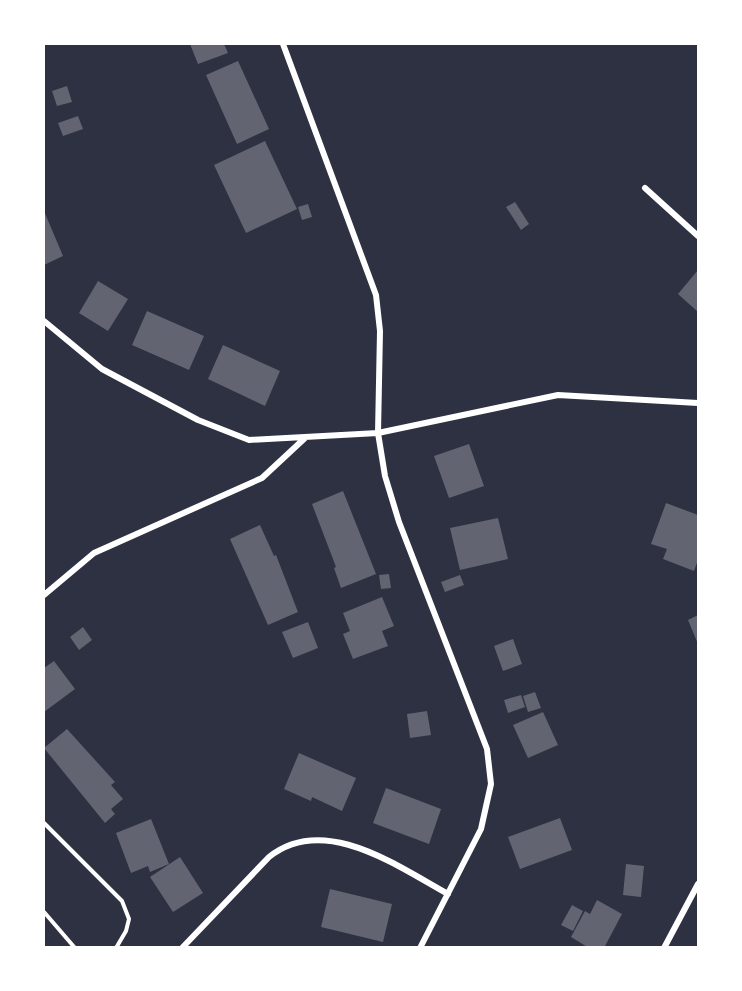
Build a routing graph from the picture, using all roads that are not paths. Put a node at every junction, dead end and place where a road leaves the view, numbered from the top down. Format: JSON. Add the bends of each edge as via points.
{"nodes":[{"id":1,"x":283,"y":44,"type":"edge"},
{"id":2,"x":645,"y":188,"type":"dead end"},
{"id":3,"x":699,"y":236,"type":"edge"},
{"id":4,"x":44,"y":321,"type":"edge"},
{"id":5,"x":699,"y":403,"type":"edge"},
{"id":6,"x":378,"y":433,"type":"junction"},
{"id":7,"x":306,"y":437,"type":"junction"},
{"id":8,"x":44,"y":595,"type":"edge"},
{"id":9,"x":44,"y":823,"type":"edge"},
{"id":10,"x":699,"y":885,"type":"edge"},
{"id":11,"x":448,"y":894,"type":"junction"},
{"id":12,"x":44,"y":912,"type":"edge"},
{"id":13,"x":75,"y":948,"type":"edge"},
{"id":14,"x":116,"y":948,"type":"edge"},
{"id":15,"x":182,"y":948,"type":"edge"},
{"id":16,"x":420,"y":948,"type":"edge"},
{"id":17,"x":664,"y":948,"type":"edge"}],
"edges":[{"from":1,"to":6,"type":"street","via":[[376,295],[380,331]]},
{"from":2,"to":3,"type":"street"},
{"from":4,"to":7,"type":"street","via":[[102,369],[198,420],[249,440]]},
{"from":5,"to":6,"type":"street","via":[[558,395]]},
{"from":6,"to":7,"type":"street"},
{"from":6,"to":11,"type":"street","via":[[385,476],[399,522],[487,749],[491,784],[481,829]]},
{"from":7,"to":8,"type":"street","via":[[262,478],[94,553]]},
{"from":9,"to":14,"type":"lane","via":[[122,901],[129,919]]},
{"from":10,"to":17,"type":"street"},
{"from":11,"to":15,"type":"street","via":[[352,844],[303,840],[281,847],[269,857]]},
{"from":11,"to":16,"type":"street"},
{"from":12,"to":13,"type":"lane"}]}
